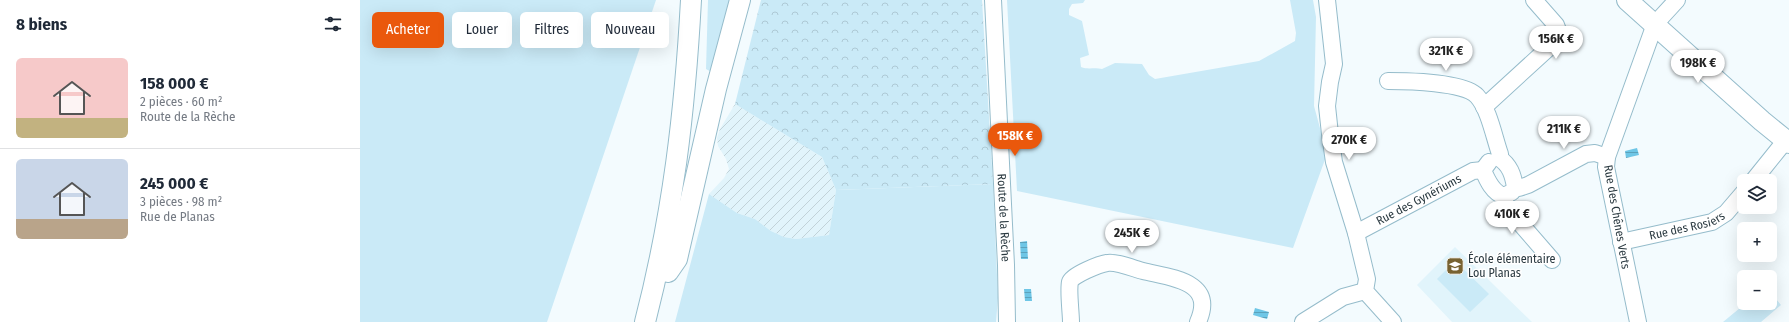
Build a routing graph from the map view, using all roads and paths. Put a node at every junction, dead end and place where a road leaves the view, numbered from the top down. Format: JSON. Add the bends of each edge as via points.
{"nodes":[{"id":1,"x":691,"y":0,"type":"edge"},
{"id":2,"x":700,"y":0,"type":"edge"},
{"id":3,"x":740,"y":0,"type":"edge"},
{"id":4,"x":993,"y":0,"type":"edge"},
{"id":5,"x":1327,"y":0,"type":"edge"},
{"id":6,"x":1534,"y":0,"type":"edge"},
{"id":7,"x":1627,"y":0,"type":"edge"},
{"id":8,"x":1677,"y":0,"type":"edge"},
{"id":9,"x":1655,"y":24,"type":"junction"},
{"id":10,"x":1388,"y":81,"type":"dead end"},
{"id":11,"x":1484,"y":107,"type":"junction"},
{"id":12,"x":1788,"y":142,"type":"edge"},
{"id":13,"x":1607,"y":157,"type":"junction"},
{"id":14,"x":1499,"y":158,"type":"junction"},
{"id":15,"x":1482,"y":170,"type":"junction"},
{"id":16,"x":1759,"y":174,"type":"edge"},
{"id":17,"x":1510,"y":192,"type":"junction"},
{"id":18,"x":1737,"y":200,"type":"edge"},
{"id":19,"x":1356,"y":233,"type":"junction"},
{"id":20,"x":1621,"y":242,"type":"junction"},
{"id":21,"x":1552,"y":260,"type":"dead end"},
{"id":22,"x":668,"y":272,"type":"junction"},
{"id":23,"x":1365,"y":291,"type":"junction"},
{"id":24,"x":1006,"y":320,"type":"edge"},
{"id":25,"x":645,"y":322,"type":"edge"},
{"id":26,"x":656,"y":322,"type":"edge"},
{"id":27,"x":1071,"y":322,"type":"edge"},
{"id":28,"x":1198,"y":322,"type":"edge"},
{"id":29,"x":1303,"y":322,"type":"edge"},
{"id":30,"x":1393,"y":322,"type":"edge"},
{"id":31,"x":1638,"y":322,"type":"edge"}],
"edges":[{"from":1,"to":25,"type":"main road","via":[[678,156],[665,238]]},
{"from":2,"to":22,"type":"main road","via":[[693,110],[678,224]]},
{"from":3,"to":22,"type":"main road","via":[[716,89],[677,259]]},
{"from":4,"to":24,"type":"street","name":"Route de la Rèche","via":[[1006,257]]},
{"from":5,"to":19,"type":"street","via":[[1334,64],[1327,106],[1330,134],[1334,162]]},
{"from":6,"to":11,"type":"street","via":[[1556,26],[1559,33],[1555,42]]},
{"from":7,"to":9,"type":"main road"},
{"from":8,"to":9,"type":"street"},
{"from":9,"to":12,"type":"main road"},
{"from":9,"to":13,"type":"street","name":"Rue des Chênes Verts"},
{"from":10,"to":11,"type":"street","via":[[1419,81],[1468,90],[1477,96]]},
{"from":11,"to":14,"type":"street","via":[[1500,154]]},
{"from":12,"to":16,"type":"street"},
{"from":13,"to":17,"type":"street","via":[[1595,153],[1586,154]]},
{"from":13,"to":20,"type":"street","name":"Rue des Chênes Verts","via":[[1606,167]]},
{"from":14,"to":15,"type":"street","name":"Rue des Gynériums","via":[[1489,162]]},
{"from":14,"to":17,"type":"street","via":[[1508,163],[1514,178]]},
{"from":15,"to":17,"type":"street","via":[[1489,184],[1499,195]]},
{"from":15,"to":19,"type":"street","name":"Rue des Gynériums","via":[[1473,171]]},
{"from":17,"to":21,"type":"street","via":[[1506,207]]},
{"from":18,"to":20,"type":"street","name":"Rue des Rosiers","via":[[1726,213],[1712,222]]},
{"from":19,"to":23,"type":"street","via":[[1367,279]]},
{"from":20,"to":31,"type":"street","name":"Rue des Chênes Verts"},
{"from":22,"to":26,"type":"main road"},
{"from":23,"to":29,"type":"street","via":[[1343,297]]},
{"from":23,"to":30,"type":"street"},
{"from":27,"to":28,"type":"street","via":[[1070,282],[1074,276],[1108,262],[1174,278],[1194,286],[1201,295],[1204,305]]}]}
